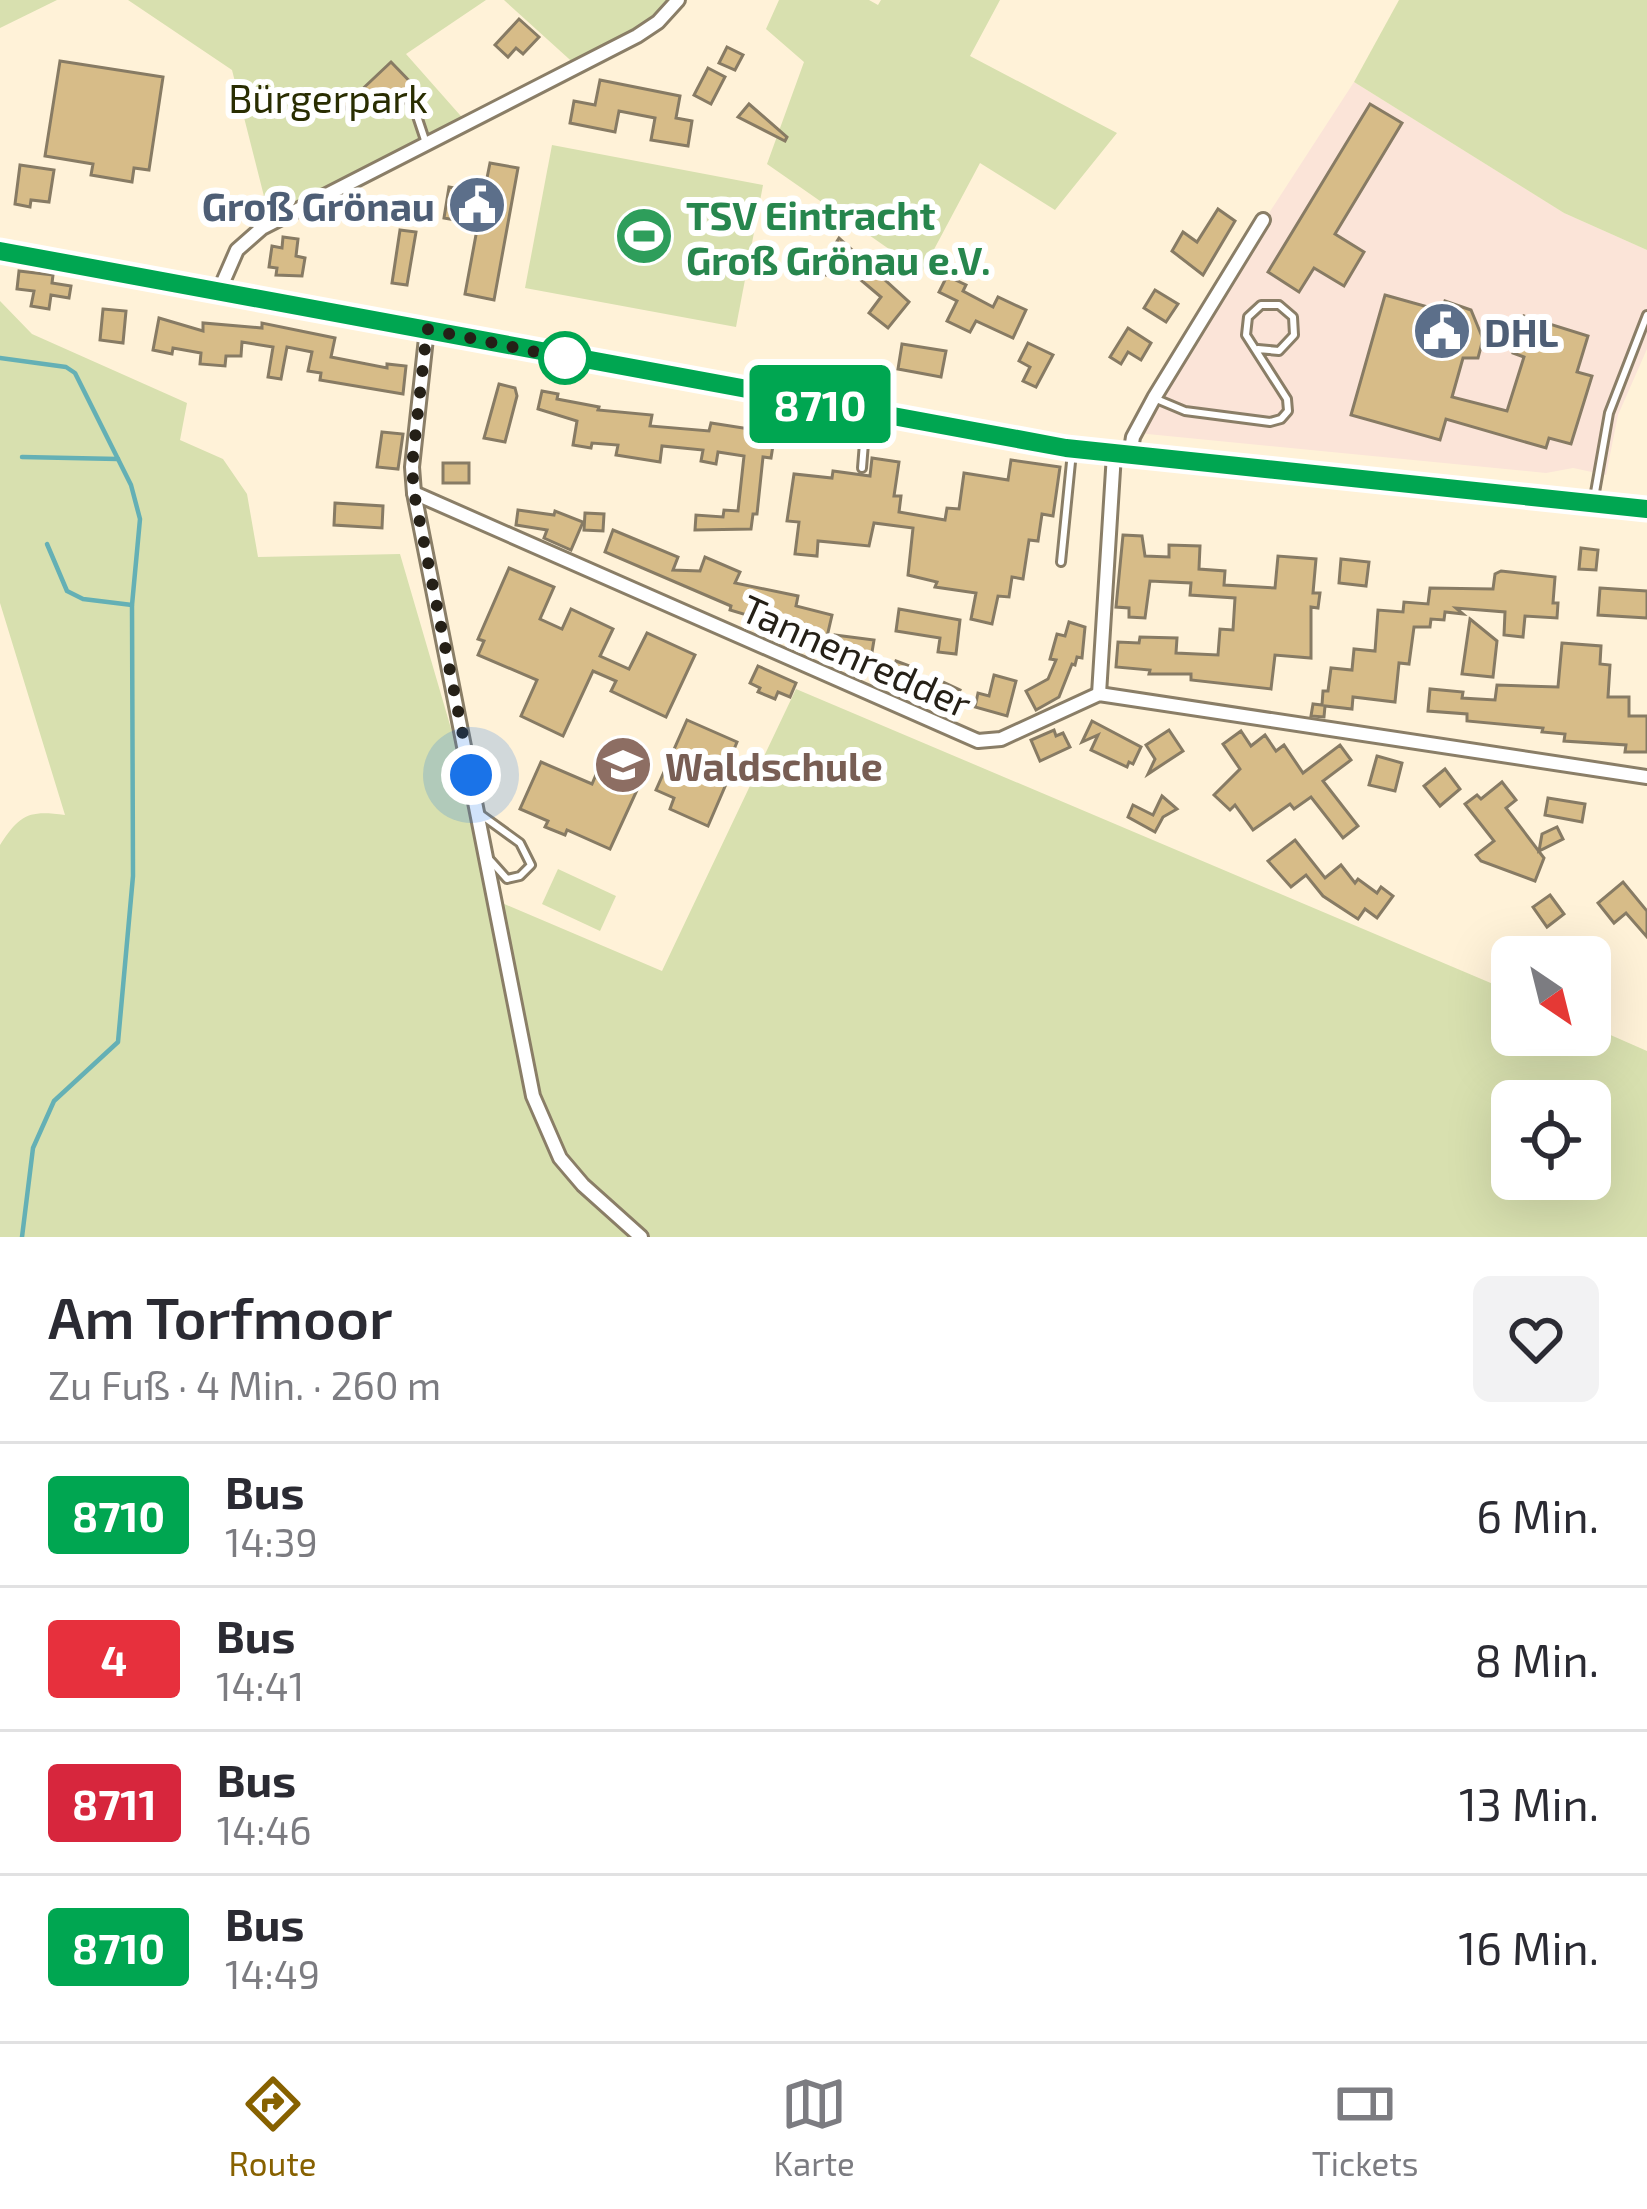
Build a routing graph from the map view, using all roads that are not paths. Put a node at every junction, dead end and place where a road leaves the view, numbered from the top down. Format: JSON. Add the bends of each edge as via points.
{"nodes":[{"id":1,"x":678,"y":0,"type":"edge"},
{"id":2,"x":412,"y":104,"type":"dead end"},
{"id":3,"x":426,"y":143,"type":"junction"},
{"id":4,"x":1263,"y":220,"type":"dead end"},
{"id":5,"x":0,"y":251,"type":"edge"},
{"id":6,"x":220,"y":290,"type":"junction"},
{"id":7,"x":1647,"y":315,"type":"edge"},
{"id":8,"x":427,"y":329,"type":"junction"},
{"id":9,"x":1258,"y":350,"type":"junction"},
{"id":10,"x":1154,"y":398,"type":"junction"},
{"id":11,"x":867,"y":412,"type":"junction"},
{"id":12,"x":1072,"y":449,"type":"junction"},
{"id":13,"x":1122,"y":455,"type":"junction"},
{"id":14,"x":862,"y":468,"type":"dead end"},
{"id":15,"x":414,"y":493,"type":"junction"},
{"id":16,"x":1593,"y":502,"type":"junction"},
{"id":17,"x":1647,"y":509,"type":"edge"},
{"id":18,"x":1061,"y":562,"type":"dead end"},
{"id":19,"x":1099,"y":694,"type":"junction"},
{"id":20,"x":1647,"y":778,"type":"edge"},
{"id":21,"x":479,"y":814,"type":"junction"},
{"id":22,"x":488,"y":857,"type":"junction"},
{"id":23,"x":641,"y":1237,"type":"edge"}],
"edges":[{"from":1,"to":3,"type":"street","via":[[637,36]]},
{"from":2,"to":3,"type":"lane"},
{"from":3,"to":6,"type":"street","via":[[262,228],[237,250]]},
{"from":4,"to":10,"type":"street"},
{"from":5,"to":6,"type":"main road"},
{"from":6,"to":8,"type":"main road"},
{"from":7,"to":16,"type":"lane","via":[[1609,413]]},
{"from":8,"to":11,"type":"main road"},
{"from":8,"to":15,"type":"street"},
{"from":9,"to":9,"type":"lane","via":[[1246,335],[1248,317],[1261,305],[1279,304],[1292,317],[1294,335],[1279,351]]},
{"from":9,"to":10,"type":"lane","via":[[1287,399],[1281,419],[1186,411]]},
{"from":10,"to":13,"type":"street"},
{"from":11,"to":12,"type":"main road"},
{"from":11,"to":14,"type":"lane"},
{"from":12,"to":13,"type":"main road"},
{"from":12,"to":18,"type":"lane"},
{"from":13,"to":16,"type":"main road"},
{"from":13,"to":19,"type":"street"},
{"from":15,"to":19,"type":"street","name":"Tannenredder","via":[[978,741],[1001,739]]},
{"from":15,"to":21,"type":"street"},
{"from":16,"to":17,"type":"main road"},
{"from":19,"to":20,"type":"street"},
{"from":21,"to":22,"type":"street"},
{"from":21,"to":22,"type":"lane","via":[[520,843],[531,865],[507,879]]},
{"from":22,"to":23,"type":"street","via":[[533,1096],[560,1158]]}]}
